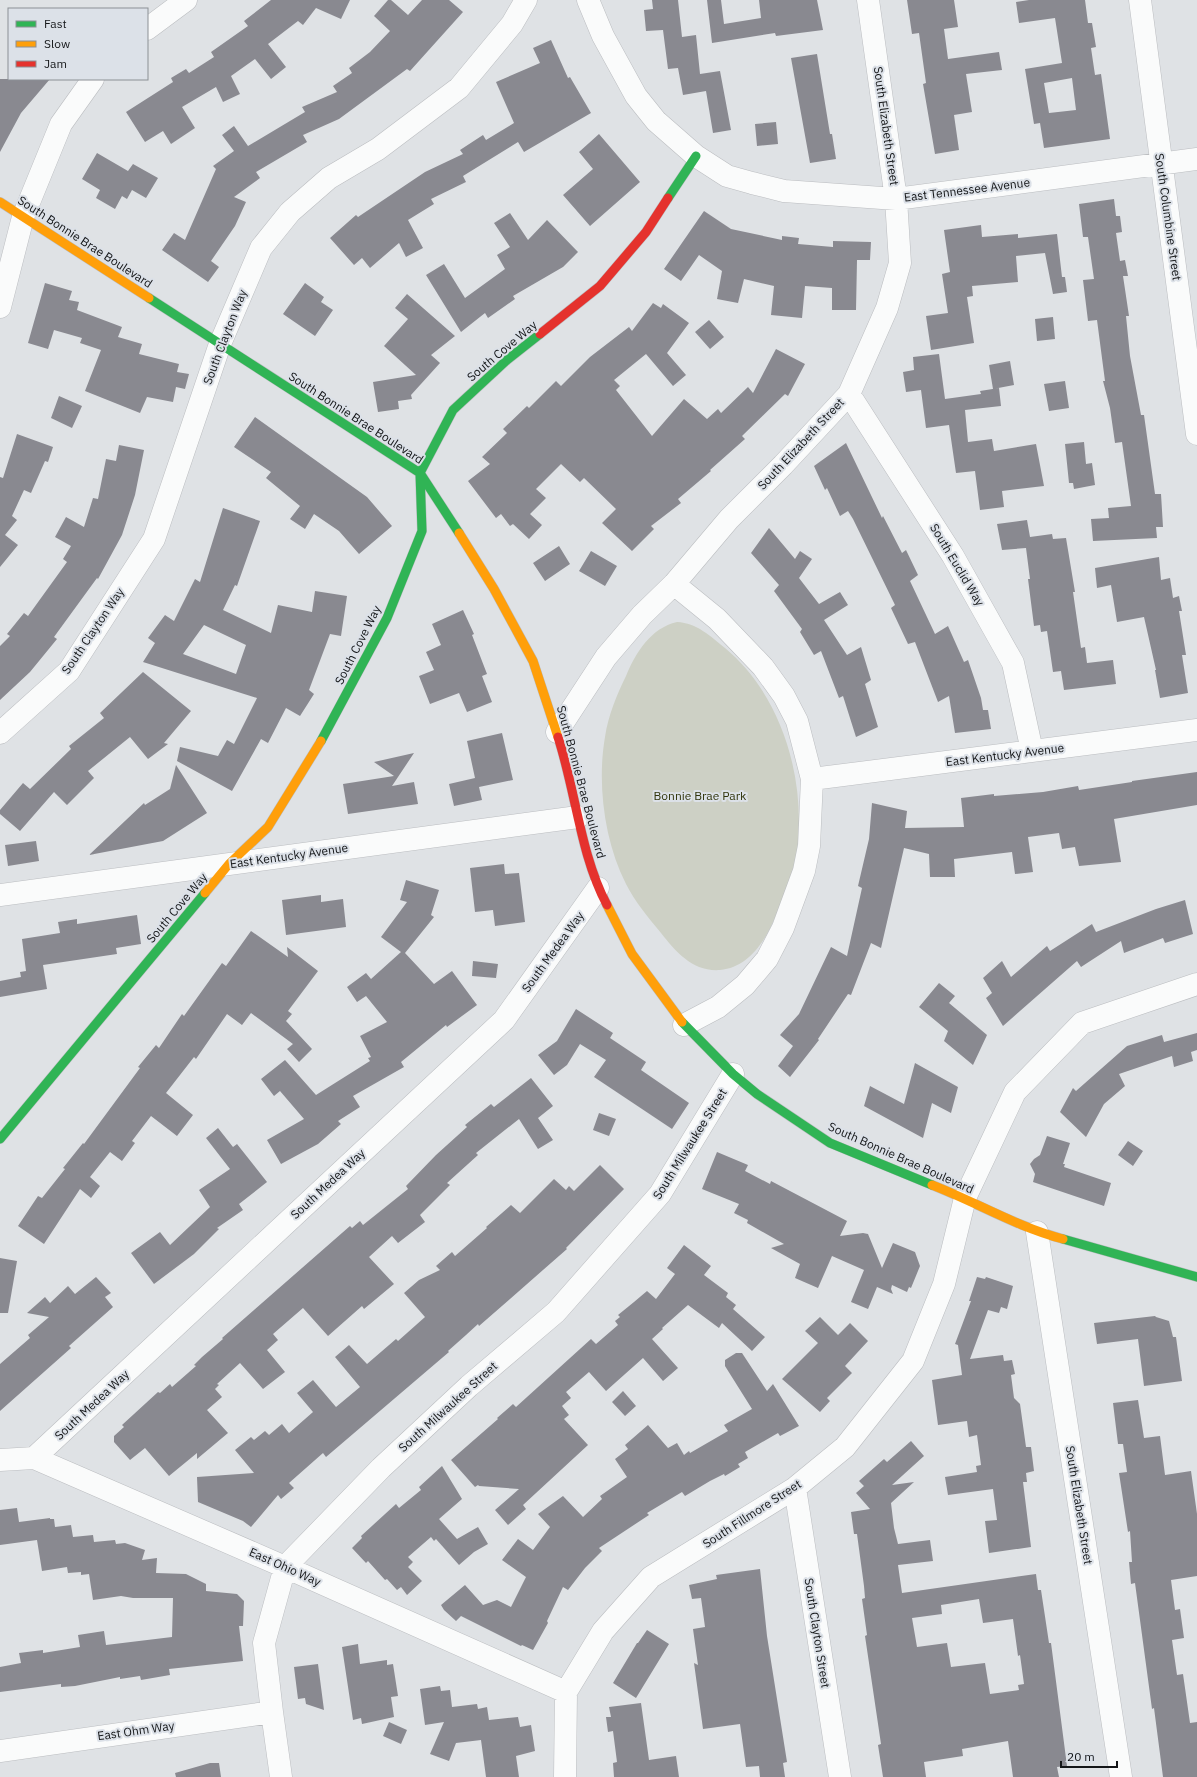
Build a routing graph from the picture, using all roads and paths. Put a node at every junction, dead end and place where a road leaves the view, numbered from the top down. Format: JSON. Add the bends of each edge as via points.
{"nodes":[{"id":1,"x":186,"y":0,"type":"edge"},
{"id":2,"x":526,"y":0,"type":"edge"},
{"id":3,"x":588,"y":0,"type":"edge"},
{"id":4,"x":868,"y":0,"type":"edge"},
{"id":5,"x":1140,"y":0,"type":"edge"},
{"id":6,"x":148,"y":28,"type":"edge"},
{"id":7,"x":92,"y":80,"type":"edge"},
{"id":8,"x":696,"y":156,"type":"junction"},
{"id":9,"x":1197,"y":159,"type":"edge"},
{"id":10,"x":1161,"y":164,"type":"junction"},
{"id":11,"x":896,"y":199,"type":"junction"},
{"id":12,"x":0,"y":202,"type":"edge"},
{"id":13,"x":23,"y":217,"type":"junction"},
{"id":14,"x":0,"y":307,"type":"edge"},
{"id":15,"x":220,"y":344,"type":"junction"},
{"id":16,"x":849,"y":394,"type":"junction"},
{"id":17,"x":1197,"y":434,"type":"edge"},
{"id":18,"x":420,"y":473,"type":"junction"},
{"id":19,"x":674,"y":584,"type":"junction"},
{"id":20,"x":1197,"y":730,"type":"edge"},
{"id":21,"x":557,"y":732,"type":"junction"},
{"id":22,"x":0,"y":733,"type":"edge"},
{"id":23,"x":1032,"y":751,"type":"junction"},
{"id":24,"x":812,"y":779,"type":"junction"},
{"id":25,"x":578,"y":817,"type":"junction"},
{"id":26,"x":229,"y":864,"type":"junction"},
{"id":27,"x":598,"y":888,"type":"junction"},
{"id":28,"x":0,"y":895,"type":"edge"},
{"id":29,"x":1197,"y":984,"type":"edge"},
{"id":30,"x":684,"y":1025,"type":"junction"},
{"id":31,"x":734,"y":1074,"type":"junction"},
{"id":32,"x":0,"y":1139,"type":"edge"},
{"id":33,"x":965,"y":1198,"type":"junction"},
{"id":34,"x":1037,"y":1232,"type":"junction"},
{"id":35,"x":1197,"y":1277,"type":"edge"},
{"id":36,"x":34,"y":1458,"type":"junction"},
{"id":37,"x":0,"y":1460,"type":"edge"},
{"id":38,"x":795,"y":1488,"type":"junction"},
{"id":39,"x":285,"y":1567,"type":"junction"},
{"id":40,"x":566,"y":1692,"type":"junction"},
{"id":41,"x":272,"y":1712,"type":"junction"},
{"id":42,"x":0,"y":1751,"type":"edge"},
{"id":43,"x":281,"y":1777,"type":"edge"},
{"id":44,"x":565,"y":1777,"type":"edge"},
{"id":45,"x":840,"y":1777,"type":"edge"},
{"id":46,"x":1121,"y":1777,"type":"edge"}],
"edges":[{"from":1,"to":6,"type":"street"},
{"from":2,"to":15,"type":"street","name":"South Clayton Way","via":[[512,24],[459,88],[378,149],[328,178],[290,212],[261,248]]},
{"from":3,"to":8,"type":"street","name":"East Tennessee Avenue","via":[[603,36],[636,96],[656,121]]},
{"from":4,"to":11,"type":"street","name":"South Elizabeth Street"},
{"from":5,"to":10,"type":"street","name":"South Columbine Street"},
{"from":7,"to":13,"type":"street","via":[[61,124]]},
{"from":8,"to":11,"type":"street","name":"East Tennessee Avenue","via":[[727,176],[784,191]]},
{"from":8,"to":18,"type":"street","name":"South Cove Way","via":[[646,232],[600,286],[507,360],[453,410]]},
{"from":9,"to":10,"type":"street","name":"East Tennessee Avenue"},
{"from":10,"to":11,"type":"street","name":"East Tennessee Avenue"},
{"from":10,"to":17,"type":"street","name":"South Columbine Street"},
{"from":11,"to":16,"type":"street","name":"South Elizabeth Street","via":[[900,263],[887,308]]},
{"from":12,"to":13,"type":"street","name":"South Bonnie Brae Boulevard"},
{"from":13,"to":14,"type":"street"},
{"from":13,"to":15,"type":"street","name":"South Bonnie Brae Boulevard"},
{"from":15,"to":18,"type":"street","name":"South Bonnie Brae Boulevard"},
{"from":15,"to":22,"type":"street","name":"South Clayton Way","via":[[154,539],[69,670]]},
{"from":16,"to":19,"type":"street","name":"South Elizabeth Street","via":[[729,519]]},
{"from":16,"to":23,"type":"street","name":"South Euclid Way","via":[[953,556],[1013,663]]},
{"from":18,"to":21,"type":"street","name":"South Bonnie Brae Boulevard","via":[[494,588],[530,655]]},
{"from":18,"to":26,"type":"street","name":"South Cove Way","via":[[422,531],[387,618],[331,725],[268,827]]},
{"from":19,"to":21,"type":"street","name":"South Elizabeth Street","via":[[642,615],[606,657]]},
{"from":19,"to":24,"type":"street","via":[[717,619],[763,667],[784,696],[797,722]]},
{"from":20,"to":23,"type":"street","name":"East Kentucky Avenue"},
{"from":21,"to":25,"type":"street","name":"South Bonnie Brae Boulevard","via":[[568,768]]},
{"from":23,"to":24,"type":"street","name":"East Kentucky Avenue"},
{"from":24,"to":30,"type":"street","via":[[808,852],[804,871],[783,928],[767,959],[744,985],[718,1007]]},
{"from":25,"to":26,"type":"street","name":"East Kentucky Avenue"},
{"from":25,"to":27,"type":"street","name":"South Bonnie Brae Boulevard"},
{"from":26,"to":28,"type":"street","name":"East Kentucky Avenue"},
{"from":26,"to":32,"type":"street","name":"South Cove Way"},
{"from":27,"to":30,"type":"street","name":"South Bonnie Brae Boulevard","via":[[632,954]]},
{"from":27,"to":36,"type":"street","name":"South Medea Way","via":[[504,1020]]},
{"from":29,"to":33,"type":"street","via":[[1082,1023],[1014,1092]]},
{"from":30,"to":31,"type":"street","name":"South Bonnie Brae Boulevard"},
{"from":31,"to":33,"type":"street","name":"South Bonnie Brae Boulevard","via":[[757,1094],[830,1143]]},
{"from":31,"to":39,"type":"street","name":"South Milwaukee Street","via":[[660,1194],[556,1312],[469,1386],[387,1463]]},
{"from":33,"to":34,"type":"street","name":"South Bonnie Brae Boulevard"},
{"from":33,"to":38,"type":"street","name":"South Fillmore Street","via":[[944,1284],[913,1361],[844,1447]]},
{"from":34,"to":35,"type":"street","name":"South Bonnie Brae Boulevard"},
{"from":34,"to":46,"type":"street","name":"South Elizabeth Street"},
{"from":36,"to":37,"type":"street","name":"East Ohio Way"},
{"from":36,"to":39,"type":"street","name":"East Ohio Way"},
{"from":38,"to":40,"type":"street","name":"South Fillmore Street","via":[[652,1577],[603,1632]]},
{"from":38,"to":45,"type":"street","name":"South Clayton Street"},
{"from":39,"to":40,"type":"street","name":"East Ohio Way"},
{"from":39,"to":41,"type":"street","name":"South Milwaukee Street","via":[[264,1642]]},
{"from":40,"to":44,"type":"street"},
{"from":41,"to":42,"type":"street","name":"East Ohm Way"},
{"from":41,"to":43,"type":"street","name":"South Milwaukee Street"}]}
